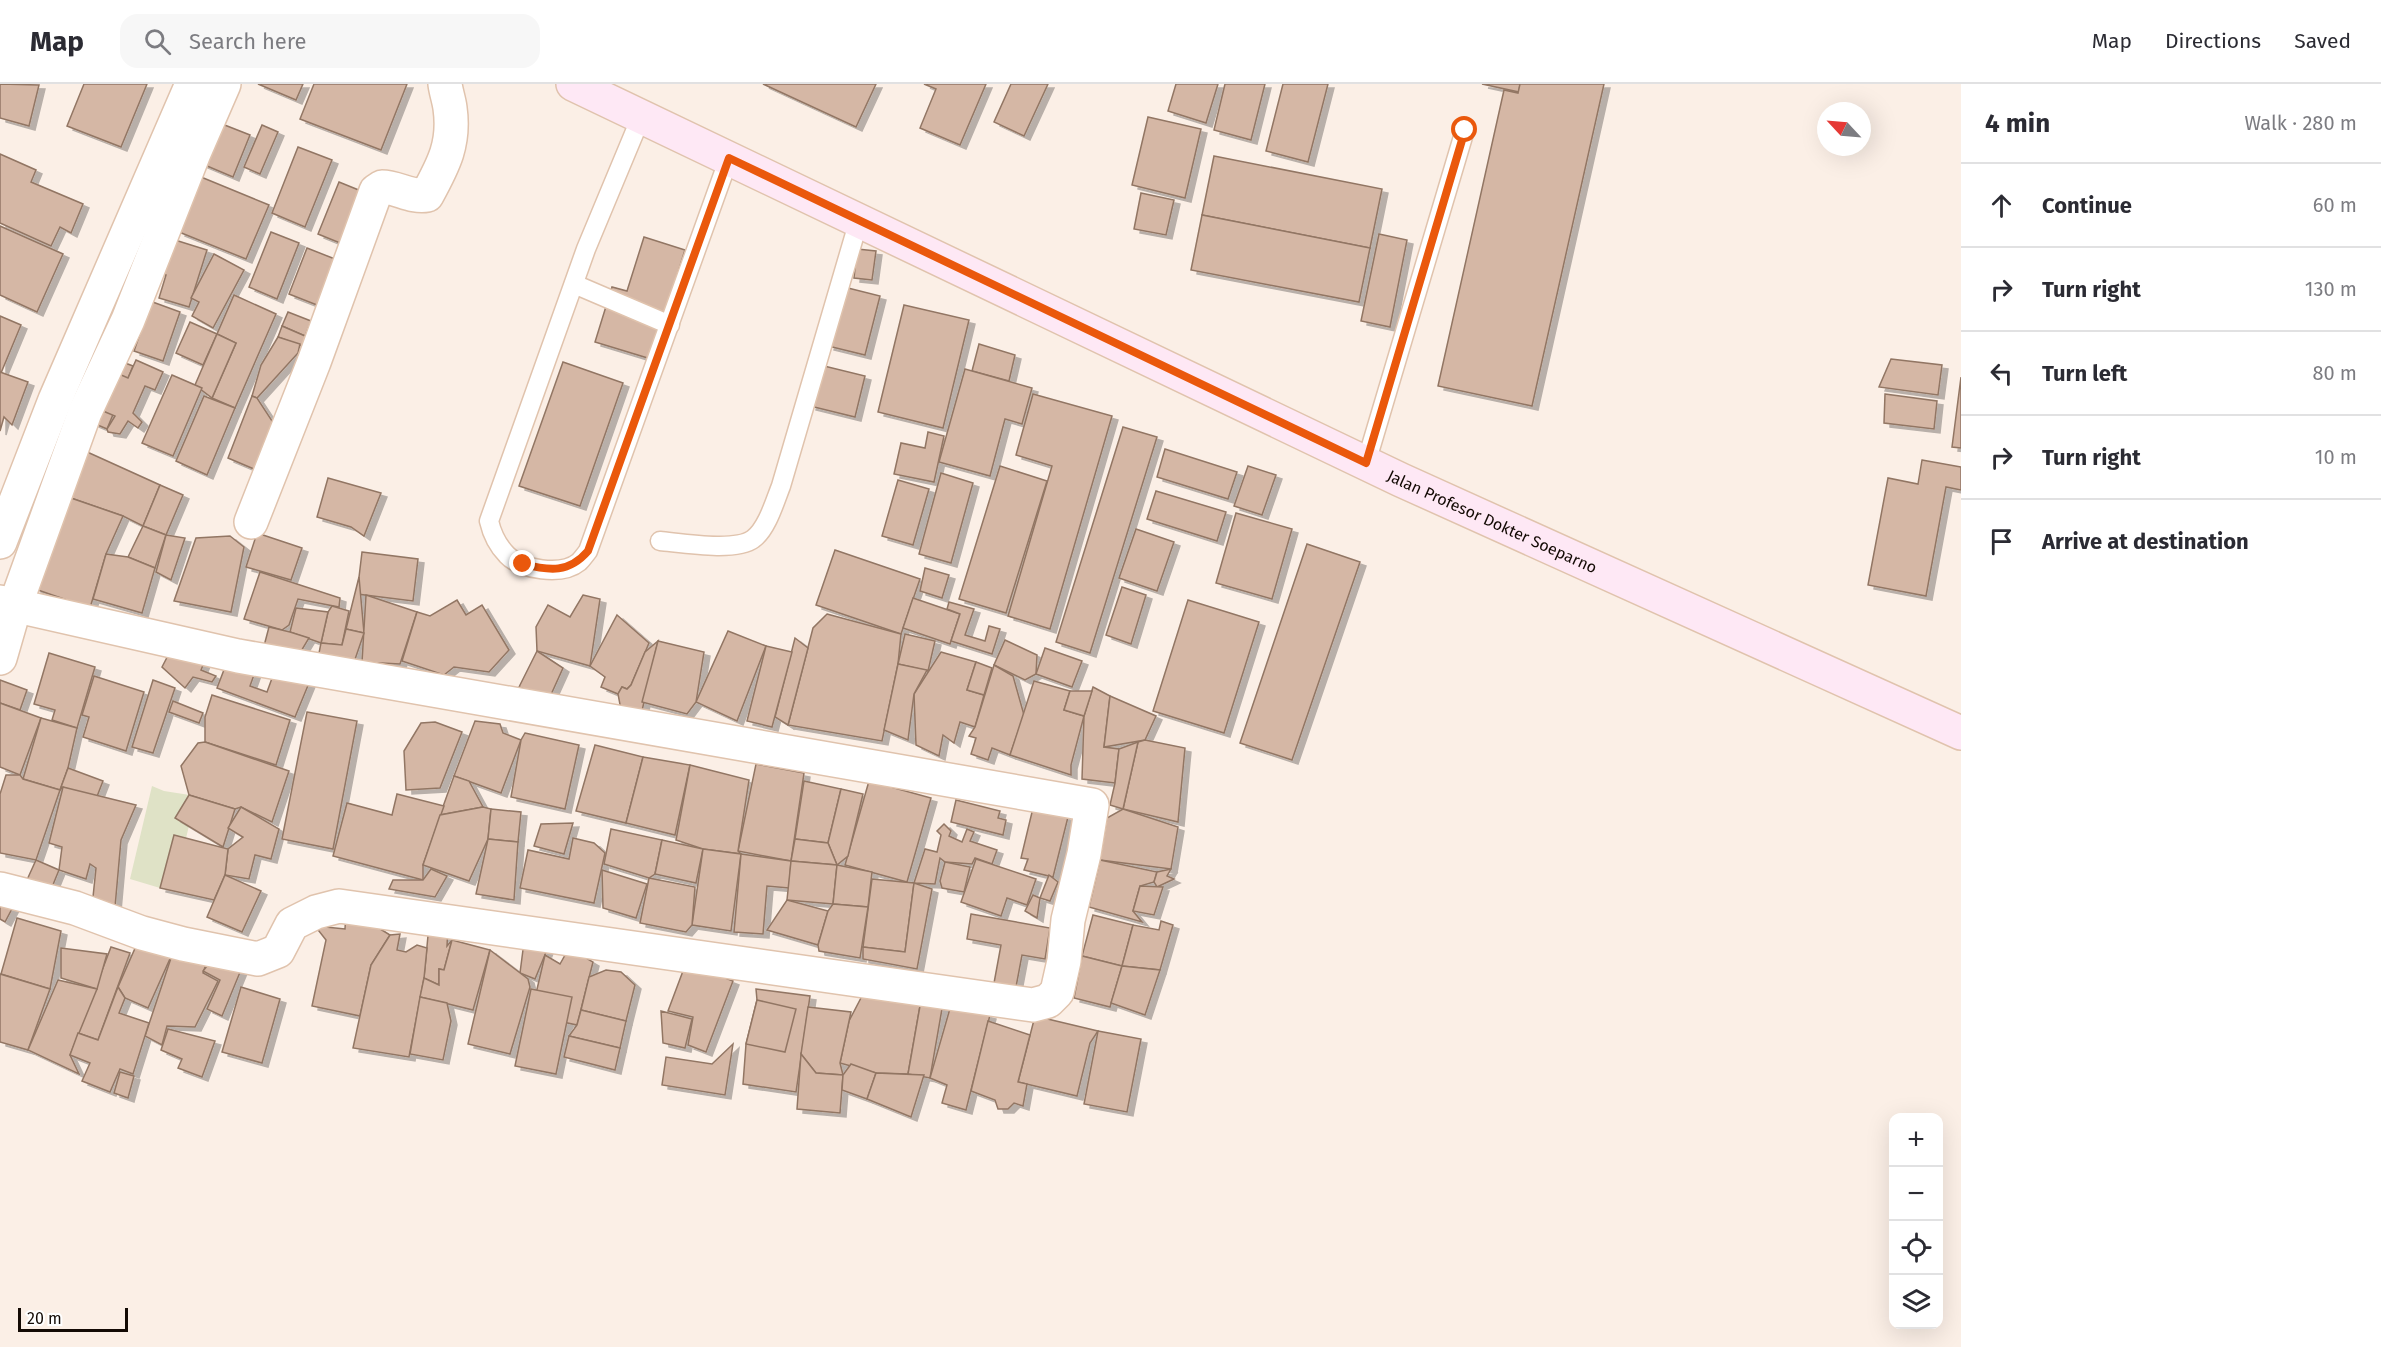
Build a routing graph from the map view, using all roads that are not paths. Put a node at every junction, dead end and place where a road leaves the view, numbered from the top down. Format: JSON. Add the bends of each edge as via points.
{"nodes":[{"id":1,"x":192,"y":84,"type":"edge"},
{"id":2,"x":224,"y":84,"type":"edge"},
{"id":3,"x":445,"y":84,"type":"edge"},
{"id":4,"x":573,"y":84,"type":"edge"},
{"id":5,"x":641,"y":117,"type":"junction"},
{"id":6,"x":1465,"y":130,"type":"dead end"},
{"id":7,"x":729,"y":158,"type":"junction"},
{"id":8,"x":157,"y":207,"type":"junction"},
{"id":9,"x":859,"y":220,"type":"junction"},
{"id":10,"x":574,"y":284,"type":"junction"},
{"id":11,"x":670,"y":325,"type":"junction"},
{"id":12,"x":55,"y":400,"type":"junction"},
{"id":13,"x":85,"y":412,"type":"junction"},
{"id":14,"x":1366,"y":463,"type":"junction"},
{"id":15,"x":251,"y":522,"type":"dead end"},
{"id":16,"x":660,"y":541,"type":"dead end"},
{"id":17,"x":0,"y":542,"type":"edge"},
{"id":18,"x":8,"y":604,"type":"edge"},
{"id":19,"x":0,"y":658,"type":"edge"},
{"id":20,"x":1961,"y":733,"type":"edge"},
{"id":21,"x":0,"y":889,"type":"edge"}],
"edges":[{"from":1,"to":8,"type":"street"},
{"from":2,"to":8,"type":"street"},
{"from":3,"to":15,"type":"street","via":[[452,140],[440,170],[427,195],[391,187],[376,191]]},
{"from":4,"to":5,"type":"street","name":"Jalan Profesor Dokter Soeparno"},
{"from":5,"to":7,"type":"street","name":"Jalan Profesor Dokter Soeparno"},
{"from":5,"to":10,"type":"lane"},
{"from":6,"to":14,"type":"lane"},
{"from":7,"to":9,"type":"street","name":"Jalan Profesor Dokter Soeparno"},
{"from":7,"to":11,"type":"lane"},
{"from":8,"to":12,"type":"street"},
{"from":8,"to":13,"type":"street","via":[[128,320]]},
{"from":9,"to":14,"type":"street","name":"Jalan Profesor Dokter Soeparno"},
{"from":9,"to":16,"type":"lane","via":[[768,520],[753,540],[729,546]]},
{"from":10,"to":11,"type":"lane"},
{"from":10,"to":11,"type":"lane","via":[[489,521],[494,538],[508,556],[523,564],[561,569],[578,563],[588,551]]},
{"from":12,"to":13,"type":"street"},
{"from":12,"to":17,"type":"street"},
{"from":13,"to":18,"type":"street"},
{"from":14,"to":20,"type":"street","name":"Jalan Profesor Dokter Soeparno"},
{"from":18,"to":19,"type":"street"},
{"from":18,"to":21,"type":"street","via":[[238,656],[1092,805],[1057,992],[1033,1005],[339,906],[292,924],[278,951],[258,959],[142,933],[75,908]]}]}
